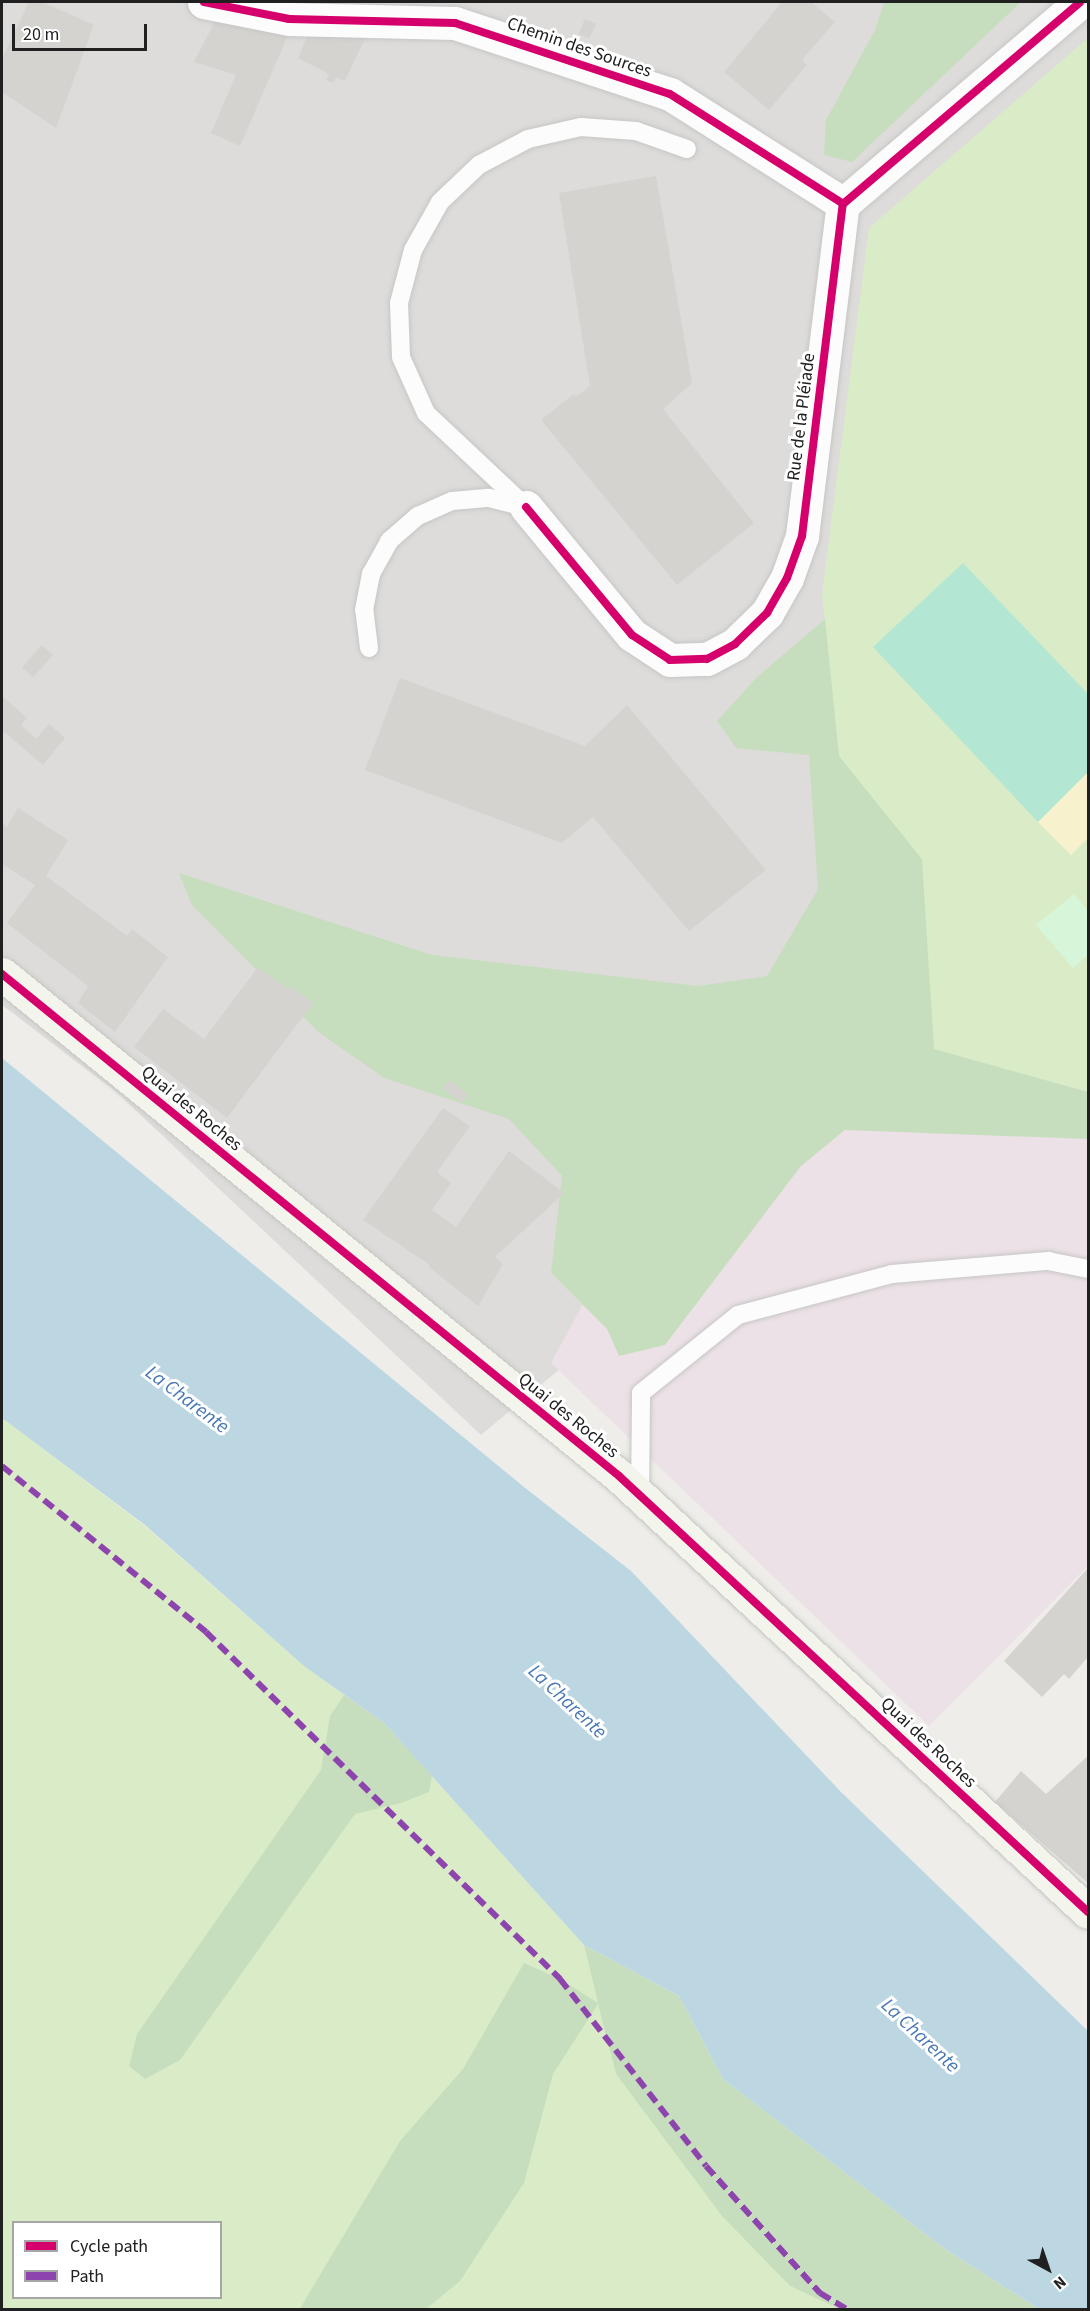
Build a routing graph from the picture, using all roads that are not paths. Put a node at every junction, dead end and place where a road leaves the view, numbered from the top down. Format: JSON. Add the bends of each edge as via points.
{"nodes":[{"id":1,"x":204,"y":2,"type":"edge"},
{"id":2,"x":1080,"y":2,"type":"edge"},
{"id":3,"x":687,"y":149,"type":"dead end"},
{"id":4,"x":843,"y":204,"type":"junction"},
{"id":5,"x":526,"y":507,"type":"junction"},
{"id":6,"x":369,"y":648,"type":"dead end"},
{"id":7,"x":2,"y":974,"type":"edge"},
{"id":8,"x":1089,"y":1269,"type":"edge"},
{"id":9,"x":639,"y":1496,"type":"junction"},
{"id":10,"x":1089,"y":1912,"type":"edge"}],
"edges":[{"from":1,"to":4,"type":"street","name":"Chemin des Sources","via":[[289,19],[455,23],[670,94]]},
{"from":2,"to":4,"type":"street"},
{"from":3,"to":5,"type":"lane","via":[[636,130],[581,127],[528,139],[479,165],[440,202],[413,250],[399,303],[401,357],[405,367],[426,413]]},
{"from":4,"to":5,"type":"street","name":"Rue de la Pléiade","via":[[802,537],[787,578],[767,613],[735,644],[707,659],[670,660],[632,635]]},
{"from":5,"to":6,"type":"lane","via":[[489,498],[452,501],[418,516],[390,541],[371,574],[364,610]]},
{"from":7,"to":9,"type":"street","name":"Quai des Roches"},
{"from":8,"to":9,"type":"lane","via":[[1048,1262],[892,1274],[738,1315],[641,1393]]},
{"from":9,"to":10,"type":"street","name":"Quai des Roches"}]}
